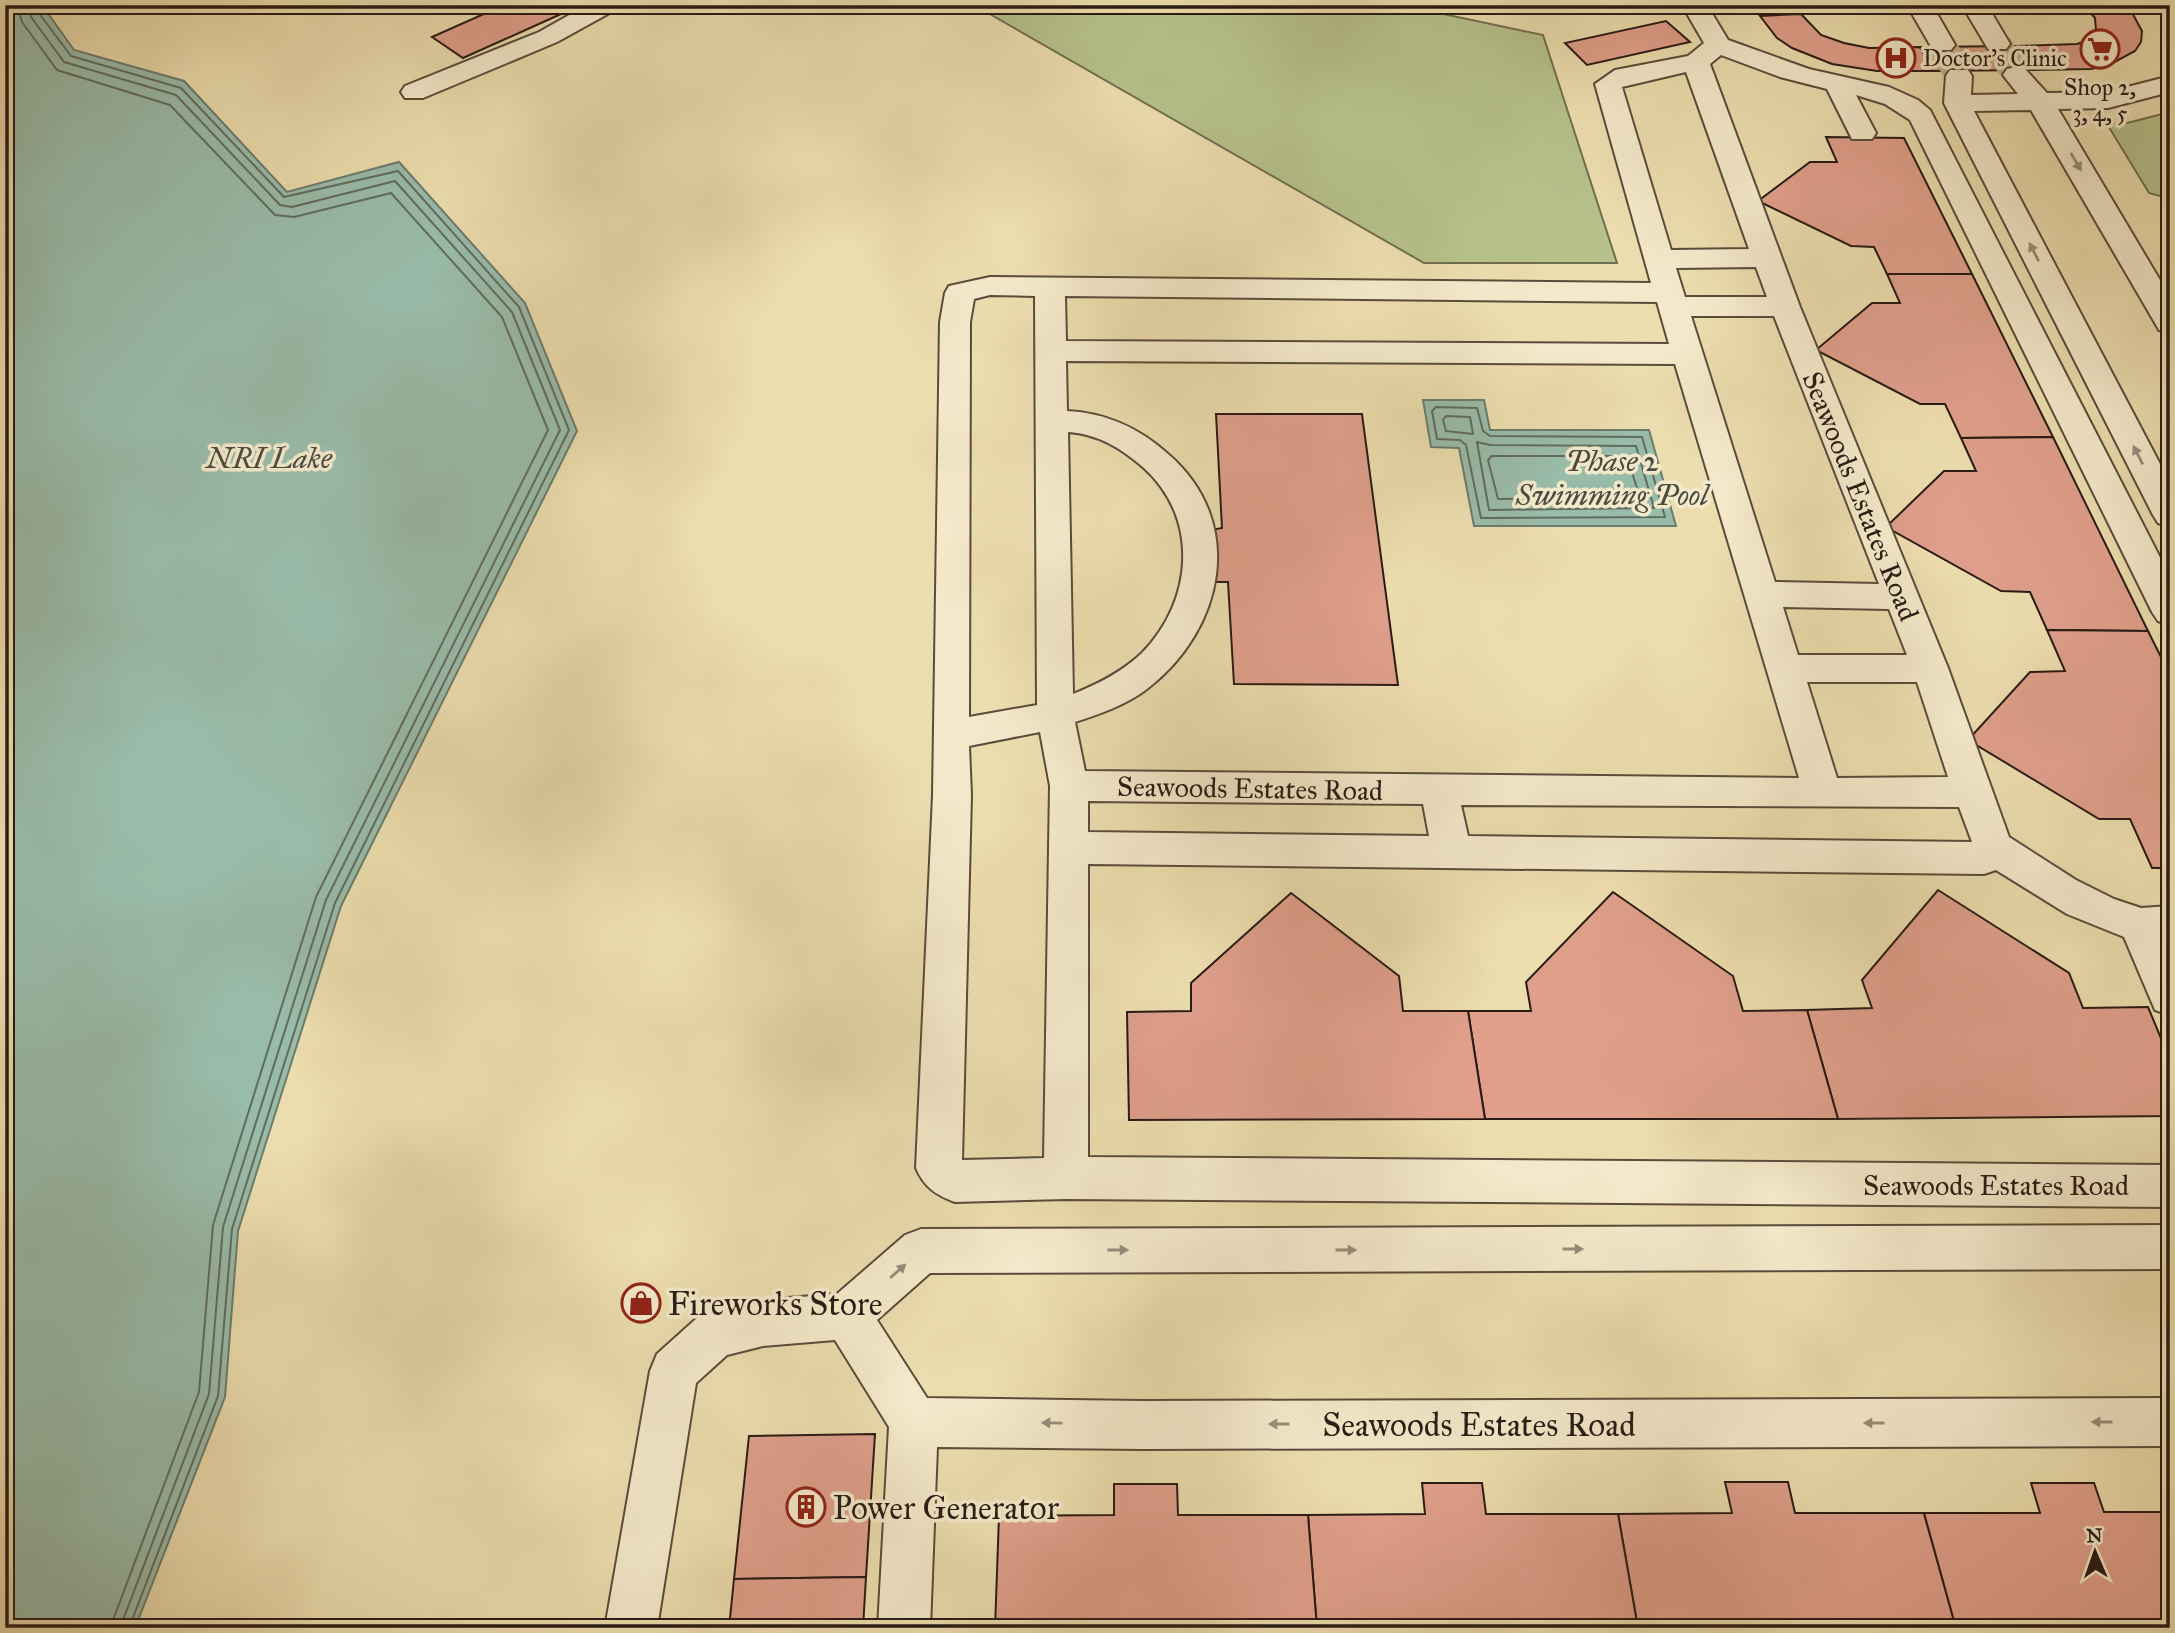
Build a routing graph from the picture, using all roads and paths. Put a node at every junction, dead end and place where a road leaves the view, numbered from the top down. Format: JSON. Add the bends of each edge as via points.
{"nodes":[{"id":1,"x":606,"y":5,"type":"edge"},
{"id":2,"x":1694,"y":5,"type":"edge"},
{"id":3,"x":1919,"y":5,"type":"edge"},
{"id":4,"x":1974,"y":5,"type":"edge"},
{"id":5,"x":1997,"y":44,"type":"tunnel mouth"},
{"id":6,"x":1942,"y":45,"type":"tunnel mouth"},
{"id":7,"x":1707,"y":54,"type":"junction"},
{"id":8,"x":2016,"y":75,"type":"tunnel mouth"},
{"id":9,"x":1837,"y":83,"type":"junction"},
{"id":10,"x":2170,"y":84,"type":"edge"},
{"id":11,"x":414,"y":92,"type":"dead end"},
{"id":12,"x":2041,"y":103,"type":"junction"},
{"id":13,"x":1862,"y":133,"type":"dead end"},
{"id":14,"x":1768,"y":258,"type":"junction"},
{"id":15,"x":1659,"y":259,"type":"junction"},
{"id":16,"x":1050,"y":288,"type":"junction"},
{"id":17,"x":1671,"y":300,"type":"junction"},
{"id":18,"x":1785,"y":307,"type":"junction"},
{"id":19,"x":1321,"y":322,"type":"junction"},
{"id":20,"x":1399,"y":322,"type":"junction"},
{"id":21,"x":2170,"y":323,"type":"edge"},
{"id":22,"x":1051,"y":351,"type":"junction"},
{"id":23,"x":1688,"y":354,"type":"junction"},
{"id":24,"x":1052,"y":420,"type":"junction"},
{"id":25,"x":2170,"y":515,"type":"edge"},
{"id":26,"x":1762,"y":594,"type":"junction"},
{"id":27,"x":1902,"y":597,"type":"junction"},
{"id":28,"x":2170,"y":612,"type":"edge"},
{"id":29,"x":1784,"y":668,"type":"junction"},
{"id":30,"x":1930,"y":668,"type":"junction"},
{"id":31,"x":1055,"y":716,"type":"junction"},
{"id":32,"x":950,"y":735,"type":"junction"},
{"id":33,"x":1069,"y":786,"type":"junction"},
{"id":34,"x":1439,"y":790,"type":"junction"},
{"id":35,"x":1972,"y":792,"type":"junction"},
{"id":36,"x":1823,"y":793,"type":"junction"},
{"id":37,"x":1993,"y":847,"type":"junction"},
{"id":38,"x":1070,"y":848,"type":"junction"},
{"id":39,"x":1452,"y":852,"type":"junction"},
{"id":40,"x":2154,"y":924,"type":"edge"},
{"id":41,"x":2170,"y":997,"type":"edge"},
{"id":42,"x":1066,"y":1178,"type":"junction"},
{"id":43,"x":2170,"y":1186,"type":"edge"},
{"id":44,"x":2170,"y":1247,"type":"edge"},
{"id":45,"x":847,"y":1316,"type":"junction"},
{"id":46,"x":914,"y":1422,"type":"junction"},
{"id":47,"x":2170,"y":1422,"type":"edge"},
{"id":48,"x":631,"y":1628,"type":"edge"},
{"id":49,"x":904,"y":1628,"type":"edge"}],
"edges":[{"from":1,"to":11,"type":"street","via":[[548,37]]},
{"from":2,"to":7,"type":"street","name":"Seawoods Estates Road"},
{"from":3,"to":6,"type":"street"},
{"from":4,"to":5,"type":"street"},
{"from":7,"to":9,"type":"street"},
{"from":7,"to":14,"type":"street","name":"Seawoods Estates Road"},
{"from":7,"to":15,"type":"street","via":[[1608,84]]},
{"from":8,"to":12,"type":"street"},
{"from":9,"to":13,"type":"street"},
{"from":9,"to":28,"type":"street","via":[[1908,103],[1921,116]]},
{"from":10,"to":12,"type":"street","via":[[2108,100]]},
{"from":12,"to":21,"type":"street","one_way":true},
{"from":25,"to":12,"type":"street","one_way":true,"via":[[1958,89]]},
{"from":14,"to":15,"type":"street"},
{"from":14,"to":18,"type":"street","name":"Seawoods Estates Road"},
{"from":15,"to":17,"type":"street"},
{"from":16,"to":19,"type":"street","name":"Seawoods Estates Road"},
{"from":16,"to":22,"type":"street"},
{"from":16,"to":32,"type":"street","name":"Seawoods Estates Road","via":[[975,287],[960,293],[956,306]]},
{"from":17,"to":18,"type":"street","name":"Seawoods Estates Road"},
{"from":17,"to":20,"type":"street","name":"Seawoods Estates Road"},
{"from":17,"to":23,"type":"street"},
{"from":18,"to":27,"type":"street","name":"Seawoods Estates Road"},
{"from":19,"to":20,"type":"street","name":"Seawoods Estates Road"},
{"from":19,"to":20,"type":"street","name":"Seawoods Estates Road"},
{"from":19,"to":22,"type":"street","name":"Seawoods Estates Road"},
{"from":20,"to":23,"type":"street","name":"Seawoods Estates Road"},
{"from":22,"to":24,"type":"street"},
{"from":23,"to":26,"type":"street"},
{"from":24,"to":31,"type":"street"},
{"from":24,"to":31,"type":"street","via":[[1103,426],[1142,449],[1174,478],[1195,513],[1204,551],[1200,590],[1184,630],[1153,665],[1110,695]]},
{"from":26,"to":27,"type":"street"},
{"from":26,"to":29,"type":"street"},
{"from":27,"to":30,"type":"street","name":"Seawoods Estates Road"},
{"from":29,"to":30,"type":"street"},
{"from":29,"to":36,"type":"street"},
{"from":30,"to":35,"type":"street","name":"Seawoods Estates Road"},
{"from":31,"to":32,"type":"street"},
{"from":31,"to":33,"type":"street"},
{"from":32,"to":42,"type":"street","name":"Seawoods Estates Road","via":[[953,795],[938,1168],[955,1181]]},
{"from":33,"to":34,"type":"street","name":"Seawoods Estates Road"},
{"from":33,"to":38,"type":"street"},
{"from":34,"to":36,"type":"street","name":"Seawoods Estates Road"},
{"from":34,"to":39,"type":"street"},
{"from":35,"to":36,"type":"street","name":"Seawoods Estates Road"},
{"from":35,"to":37,"type":"street"},
{"from":37,"to":39,"type":"street","via":[[1984,858]]},
{"from":37,"to":40,"type":"street","via":[[2043,880]]},
{"from":38,"to":39,"type":"street"},
{"from":38,"to":42,"type":"street"},
{"from":40,"to":41,"type":"street"},
{"from":42,"to":43,"type":"street","name":"Seawoods Estates Road"},
{"from":45,"to":44,"type":"street","one_way":true,"via":[[921,1251]]},
{"from":45,"to":46,"type":"street"},
{"from":45,"to":48,"type":"street","via":[[763,1322],[714,1335],[674,1371]]},
{"from":47,"to":46,"type":"street","name":"Seawoods Estates Road","one_way":true},
{"from":46,"to":49,"type":"street"}]}
